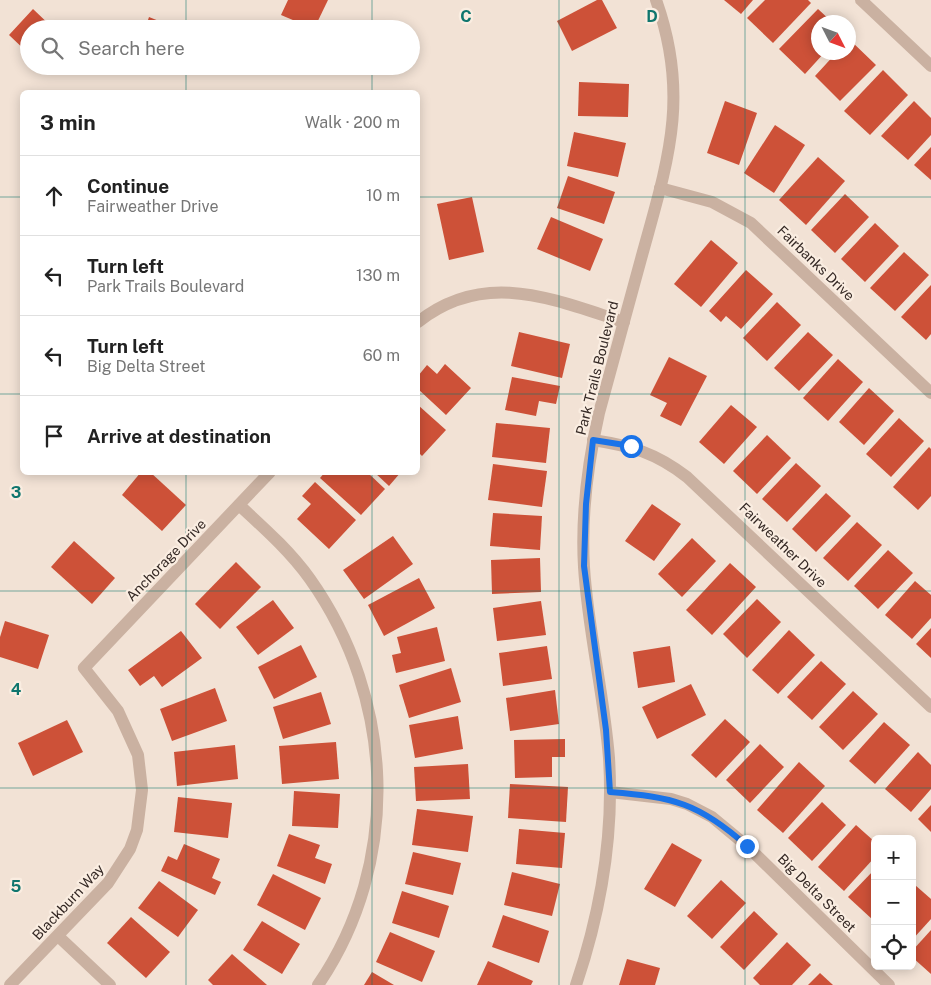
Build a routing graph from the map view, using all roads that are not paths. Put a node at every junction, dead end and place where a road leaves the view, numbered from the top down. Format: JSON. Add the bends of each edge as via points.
{"nodes":[{"id":1,"x":656,"y":0,"type":"edge"},
{"id":2,"x":862,"y":0,"type":"edge"},
{"id":3,"x":931,"y":66,"type":"edge"},
{"id":4,"x":660,"y":188,"type":"junction"},
{"id":5,"x":420,"y":320,"type":"edge"},
{"id":6,"x":624,"y":322,"type":"junction"},
{"id":7,"x":931,"y":393,"type":"edge"},
{"id":8,"x":593,"y":440,"type":"junction"},
{"id":9,"x":267,"y":475,"type":"edge"},
{"id":10,"x":239,"y":505,"type":"junction"},
{"id":11,"x":84,"y":668,"type":"joint"},
{"id":12,"x":931,"y":707,"type":"edge"},
{"id":13,"x":610,"y":792,"type":"junction"},
{"id":14,"x":58,"y":936,"type":"junction"},
{"id":15,"x":10,"y":985,"type":"edge"},
{"id":16,"x":110,"y":985,"type":"edge"},
{"id":17,"x":318,"y":985,"type":"edge"},
{"id":18,"x":576,"y":985,"type":"edge"},
{"id":19,"x":889,"y":985,"type":"edge"}],
"edges":[{"from":1,"to":4,"type":"street","name":"Park Trails Boulevard","via":[[664,22],[674,80],[671,142]]},
{"from":2,"to":3,"type":"street"},
{"from":4,"to":6,"type":"street","name":"Park Trails Boulevard"},
{"from":4,"to":7,"type":"street","name":"Fairbanks Drive","via":[[718,204],[751,223]]},
{"from":5,"to":6,"type":"street","via":[[466,297],[500,291],[534,294]]},
{"from":6,"to":8,"type":"street","name":"Park Trails Boulevard"},
{"from":8,"to":12,"type":"street","name":"Fairweather Drive","via":[[646,451],[687,477]]},
{"from":8,"to":13,"type":"street","name":"Park Trails Boulevard","via":[[584,566],[606,730]]},
{"from":9,"to":10,"type":"street","name":"Anchorage Drive"},
{"from":10,"to":11,"type":"street","name":"Anchorage Drive"},
{"from":10,"to":17,"type":"street","via":[[287,550],[322,596],[357,670],[371,716],[378,786],[374,836],[364,884],[348,932]]},
{"from":11,"to":14,"type":"street","name":"Blackburn Way","via":[[114,705],[132,740],[142,773],[141,811],[130,849],[120,868]]},
{"from":13,"to":18,"type":"street","name":"Park Trails Boulevard","via":[[603,885]]},
{"from":13,"to":19,"type":"street","name":"Big Delta Street","via":[[671,799],[712,817],[747,846]]},
{"from":14,"to":15,"type":"street","name":"Blackburn Way"},
{"from":14,"to":16,"type":"street"}]}
